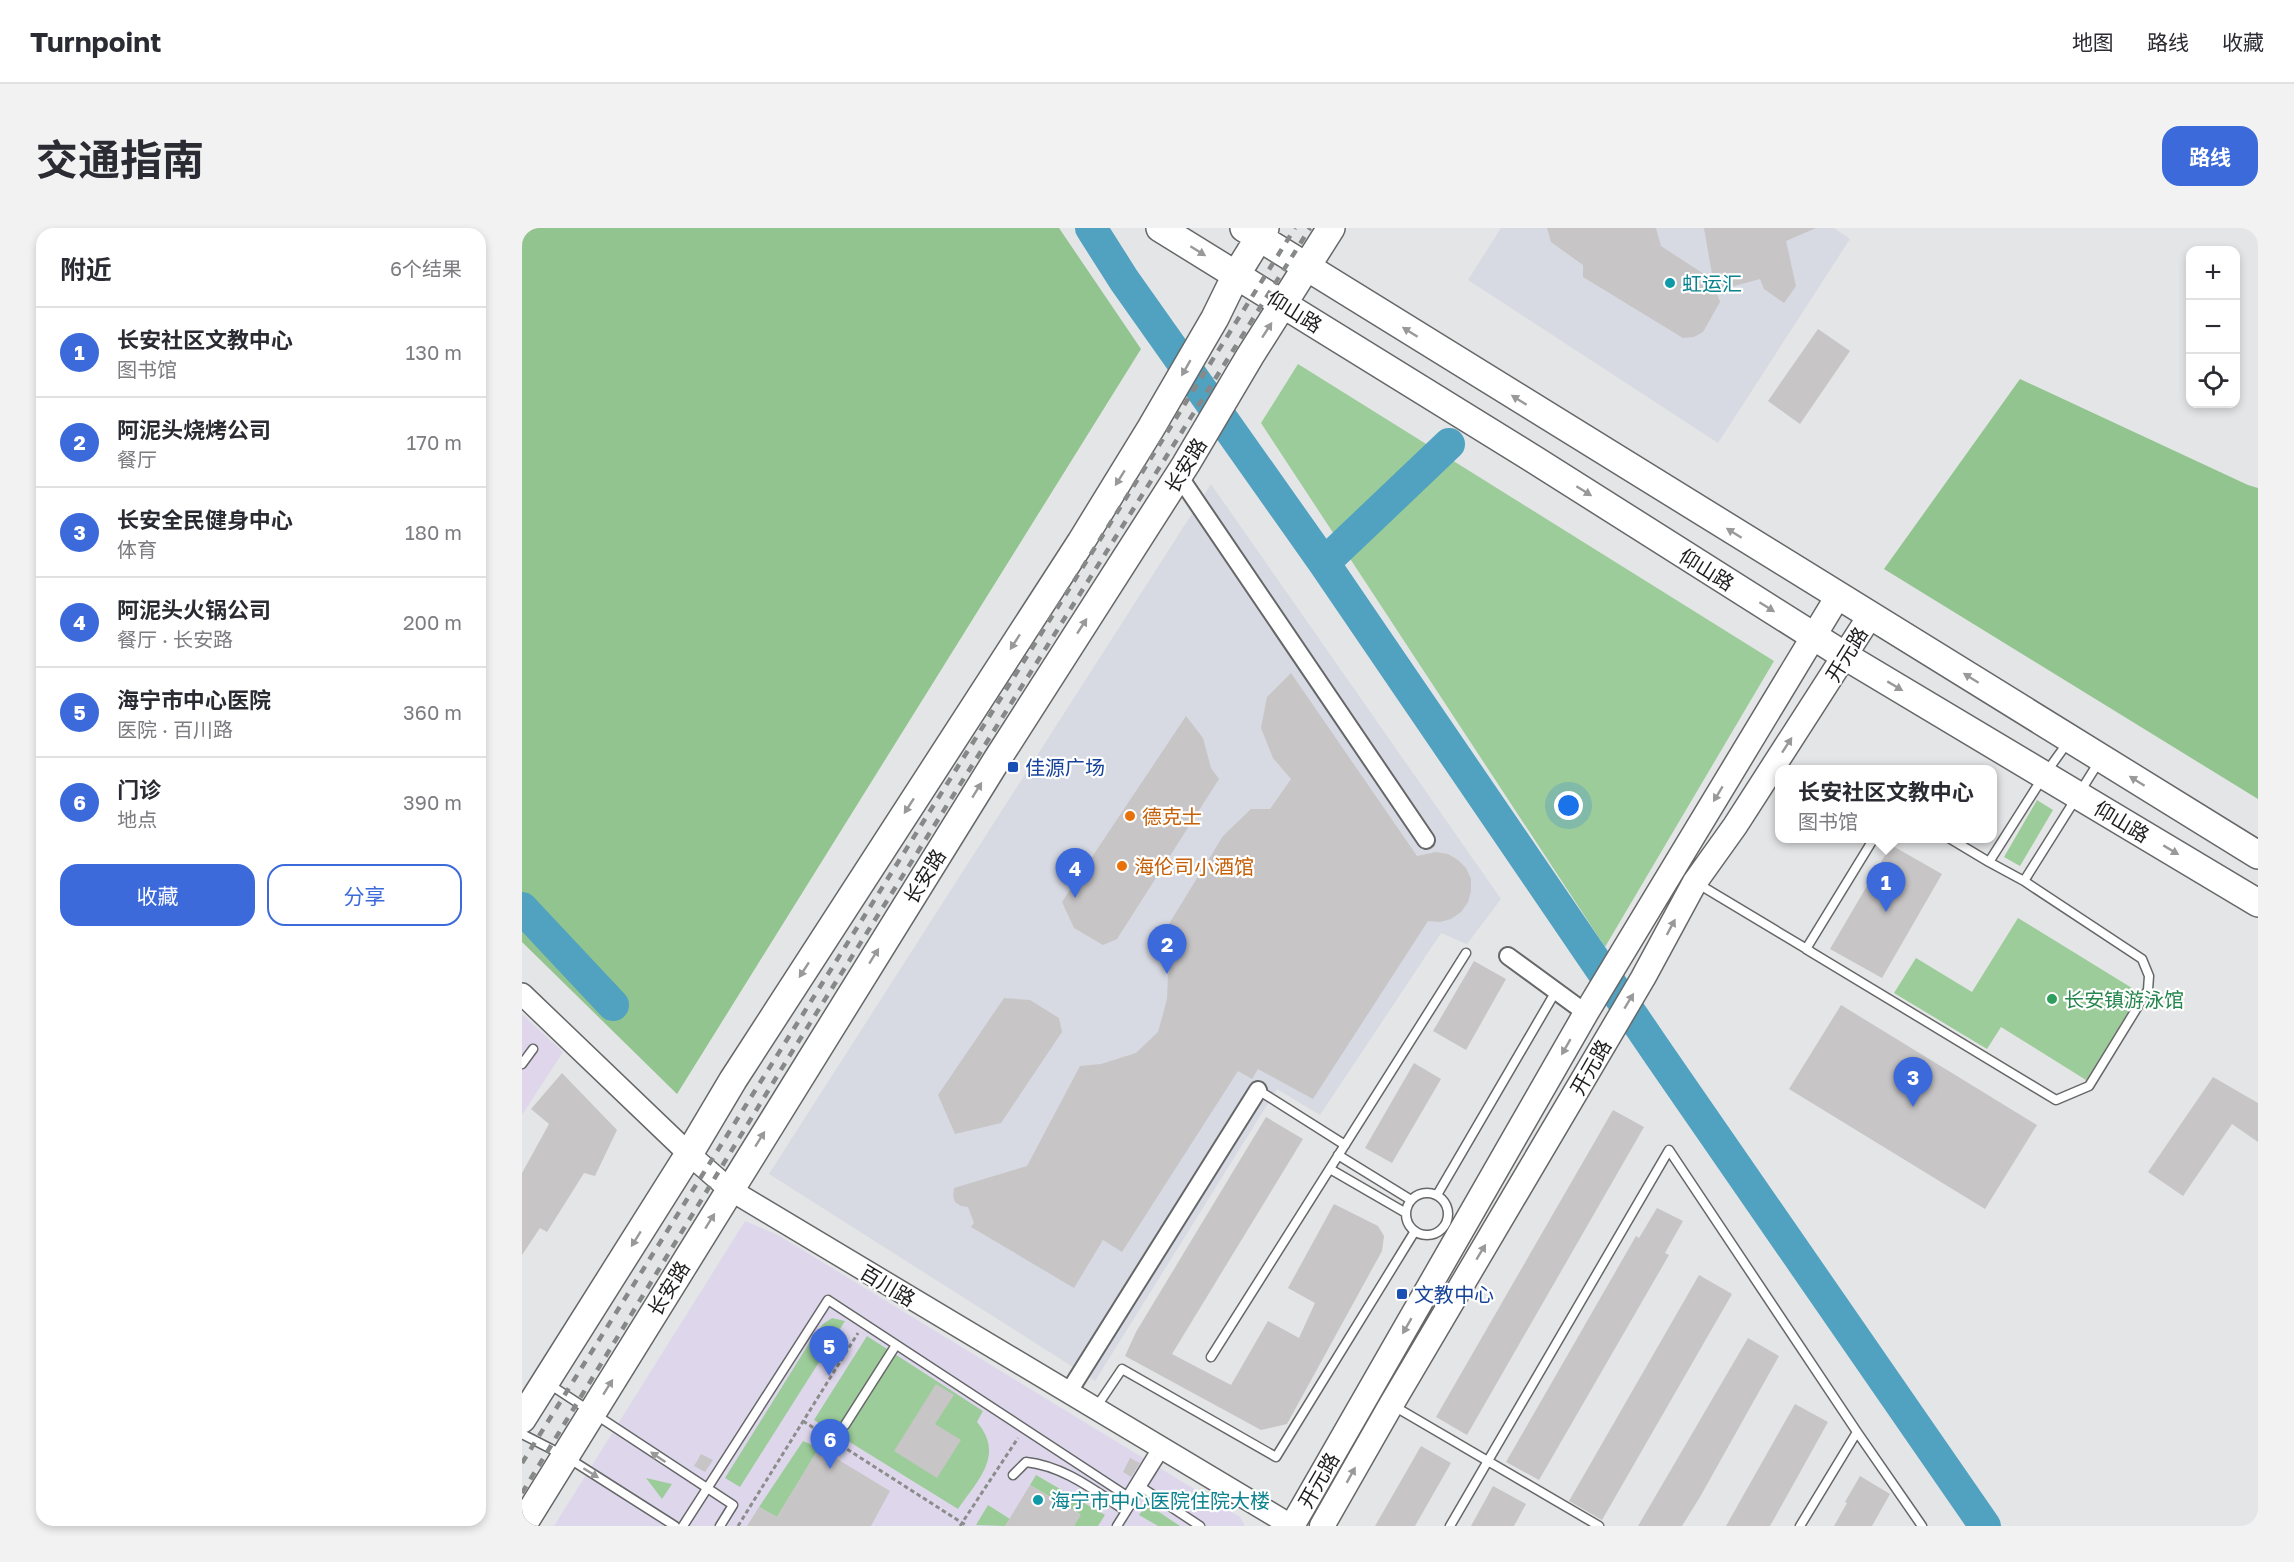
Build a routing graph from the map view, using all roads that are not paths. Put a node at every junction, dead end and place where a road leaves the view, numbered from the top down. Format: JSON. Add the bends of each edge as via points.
{"nodes":[{"id":1,"x":1160,"y":228,"type":"edge"},
{"id":2,"x":1331,"y":228,"type":"edge"},
{"id":3,"x":1256,"y":231,"type":"edge"},
{"id":4,"x":1306,"y":268,"type":"junction"},
{"id":5,"x":1236,"y":275,"type":"junction"},
{"id":6,"x":1284,"y":303,"type":"junction"},
{"id":7,"x":1183,"y":470,"type":"junction"},
{"id":8,"x":1838,"y":596,"type":"junction"},
{"id":9,"x":1870,"y":616,"type":"junction"},
{"id":10,"x":1813,"y":636,"type":"junction"},
{"id":11,"x":1845,"y":656,"type":"junction"},
{"id":12,"x":2070,"y":740,"type":"junction"},
{"id":13,"x":2100,"y":758,"type":"junction"},
{"id":14,"x":2045,"y":774,"type":"junction"},
{"id":15,"x":2077,"y":794,"type":"junction"},
{"id":16,"x":1426,"y":840,"type":"dead end"},
{"id":17,"x":1871,"y":843,"type":"edge"},
{"id":18,"x":1957,"y":843,"type":"edge"},
{"id":19,"x":2258,"y":855,"type":"edge"},
{"id":20,"x":1989,"y":862,"type":"junction"},
{"id":21,"x":2024,"y":880,"type":"junction"},
{"id":22,"x":1695,"y":882,"type":"junction"},
{"id":23,"x":2258,"y":903,"type":"edge"},
{"id":24,"x":1811,"y":952,"type":"junction"},
{"id":25,"x":1466,"y":953,"type":"dead end"},
{"id":26,"x":1508,"y":956,"type":"dead end"},
{"id":27,"x":1556,"y":991,"type":"junction"},
{"id":28,"x":522,"y":994,"type":"edge"},
{"id":29,"x":1591,"y":1005,"type":"junction"},
{"id":30,"x":533,"y":1049,"type":"dead end"},
{"id":31,"x":522,"y":1064,"type":"edge"},
{"id":32,"x":1258,"y":1090,"type":"joint"},
{"id":33,"x":1345,"y":1145,"type":"junction"},
{"id":34,"x":689,"y":1154,"type":"junction"},
{"id":35,"x":1338,"y":1155,"type":"junction"},
{"id":36,"x":1330,"y":1169,"type":"junction"},
{"id":37,"x":729,"y":1189,"type":"junction"},
{"id":38,"x":1437,"y":1195,"type":"junction"},
{"id":39,"x":1411,"y":1200,"type":"junction"},
{"id":40,"x":1406,"y":1213,"type":"junction"},
{"id":41,"x":1453,"y":1228,"type":"junction"},
{"id":42,"x":1415,"y":1231,"type":"junction"},
{"id":43,"x":896,"y":1345,"type":"junction"},
{"id":44,"x":1211,"y":1357,"type":"dead end"},
{"id":45,"x":546,"y":1382,"type":"junction"},
{"id":46,"x":1068,"y":1393,"type":"junction"},
{"id":47,"x":1391,"y":1405,"type":"junction"},
{"id":48,"x":1095,"y":1409,"type":"junction"},
{"id":49,"x":592,"y":1413,"type":"junction"},
{"id":50,"x":522,"y":1419,"type":"edge"},
{"id":51,"x":845,"y":1425,"type":"dead end"},
{"id":52,"x":1857,"y":1432,"type":"junction"},
{"id":53,"x":522,"y":1434,"type":"edge"},
{"id":54,"x":1160,"y":1449,"type":"junction"},
{"id":55,"x":565,"y":1456,"type":"junction"},
{"id":56,"x":1488,"y":1461,"type":"junction"},
{"id":57,"x":1013,"y":1475,"type":"dead end"},
{"id":58,"x":1141,"y":1487,"type":"junction"},
{"id":59,"x":707,"y":1489,"type":"junction"},
{"id":60,"x":1126,"y":1511,"type":"junction"},
{"id":61,"x":522,"y":1526,"type":"edge"},
{"id":62,"x":675,"y":1526,"type":"edge"},
{"id":63,"x":683,"y":1526,"type":"edge"},
{"id":64,"x":720,"y":1526,"type":"edge"},
{"id":65,"x":1117,"y":1526,"type":"edge"},
{"id":66,"x":1200,"y":1526,"type":"edge"},
{"id":67,"x":1292,"y":1526,"type":"edge"},
{"id":68,"x":1322,"y":1526,"type":"edge"},
{"id":69,"x":1450,"y":1526,"type":"edge"},
{"id":70,"x":1599,"y":1526,"type":"edge"},
{"id":71,"x":1800,"y":1526,"type":"edge"},
{"id":72,"x":1922,"y":1526,"type":"edge"}],
"edges":[{"from":1,"to":5,"type":"main road","name":"仰山路","one_way":true},
{"from":2,"to":4,"type":"main road","name":"长安路"},
{"from":3,"to":4,"type":"main road"},
{"from":3,"to":5,"type":"main road"},
{"from":4,"to":6,"type":"main road","name":"长安路"},
{"from":8,"to":4,"type":"main road","one_way":true},
{"from":5,"to":6,"type":"main road","name":"仰山路"},
{"from":5,"to":34,"type":"main road","one_way":true,"via":[[1215,318],[1081,542]]},
{"from":7,"to":6,"type":"main road","name":"长安路","one_way":true},
{"from":6,"to":10,"type":"main road","name":"仰山路","one_way":true},
{"from":7,"to":16,"type":"street"},
{"from":37,"to":7,"type":"main road","name":"长安路","one_way":true},
{"from":8,"to":9,"type":"main road"},
{"from":8,"to":10,"type":"main road","name":"开元路"},
{"from":9,"to":11,"type":"main road","name":"开元路"},
{"from":12,"to":9,"type":"main road","one_way":true},
{"from":10,"to":11,"type":"main road","name":"仰山路"},
{"from":10,"to":29,"type":"main road","name":"开元路","one_way":true},
{"from":11,"to":14,"type":"main road","name":"仰山路","one_way":true},
{"from":22,"to":11,"type":"main road","name":"开元路","one_way":true},
{"from":12,"to":13,"type":"main road"},
{"from":12,"to":14,"type":"lane"},
{"from":13,"to":15,"type":"lane"},
{"from":19,"to":13,"type":"main road","one_way":true},
{"from":14,"to":15,"type":"main road","name":"仰山路"},
{"from":14,"to":20,"type":"lane"},
{"from":15,"to":21,"type":"lane"},
{"from":15,"to":23,"type":"main road","name":"仰山路","one_way":true},
{"from":17,"to":24,"type":"lane","via":[[1806,949]]},
{"from":18,"to":20,"type":"lane"},
{"from":20,"to":21,"type":"lane"},
{"from":21,"to":24,"type":"lane","via":[[2142,959],[2150,976],[2148,990],[2089,1086],[2056,1100]]},
{"from":22,"to":24,"type":"lane"},
{"from":47,"to":22,"type":"main road","name":"开元路","one_way":true,"via":[[1643,978]]},
{"from":25,"to":33,"type":"lane"},
{"from":26,"to":27,"type":"street"},
{"from":27,"to":29,"type":"street"},
{"from":27,"to":38,"type":"lane"},
{"from":28,"to":34,"type":"street","name":"百川路"},
{"from":29,"to":41,"type":"main road","name":"开元路","one_way":true},
{"from":30,"to":31,"type":"lane"},
{"from":32,"to":33,"type":"lane"},
{"from":32,"to":46,"type":"street"},
{"from":33,"to":35,"type":"lane"},
{"from":34,"to":37,"type":"street","name":"百川路"},
{"from":34,"to":45,"type":"main road","one_way":true},
{"from":35,"to":36,"type":"lane"},
{"from":35,"to":39,"type":"lane"},
{"from":36,"to":40,"type":"lane"},
{"from":36,"to":44,"type":"lane"},
{"from":37,"to":46,"type":"street","name":"百川路"},
{"from":49,"to":37,"type":"main road","name":"长安路","one_way":true},
{"from":38,"to":39,"type":"lane","via":[[1423,1193]]},
{"from":38,"to":41,"type":"lane","via":[[1447,1205]]},
{"from":39,"to":40,"type":"lane"},
{"from":40,"to":42,"type":"lane"},
{"from":41,"to":42,"type":"lane","via":[[1435,1234]]},
{"from":41,"to":67,"type":"main road","name":"开元路","one_way":true},
{"from":42,"to":48,"type":"lane","via":[[1276,1457],[1122,1369]]},
{"from":43,"to":51,"type":"lane"},
{"from":43,"to":54,"type":"lane","via":[[1127,1496]]},
{"from":43,"to":59,"type":"lane","via":[[828,1300]]},
{"from":45,"to":49,"type":"lane"},
{"from":45,"to":50,"type":"main road"},
{"from":46,"to":48,"type":"street","name":"百川路"},
{"from":47,"to":56,"type":"lane"},
{"from":68,"to":47,"type":"main road","name":"开元路","one_way":true},
{"from":48,"to":54,"type":"street","name":"百川路"},
{"from":49,"to":55,"type":"main road","name":"长安路"},
{"from":59,"to":49,"type":"lane","one_way":true},
{"from":52,"to":56,"type":"lane","via":[[1669,1150]]},
{"from":52,"to":71,"type":"lane"},
{"from":52,"to":72,"type":"lane"},
{"from":53,"to":55,"type":"lane"},
{"from":54,"to":58,"type":"lane"},
{"from":54,"to":67,"type":"street","name":"百川路"},
{"from":55,"to":61,"type":"main road","name":"长安路"},
{"from":55,"to":62,"type":"lane","one_way":true},
{"from":56,"to":69,"type":"lane"},
{"from":56,"to":70,"type":"lane"},
{"from":57,"to":60,"type":"lane","via":[[1026,1462],[1044,1464]]},
{"from":58,"to":60,"type":"lane"},
{"from":58,"to":66,"type":"lane"},
{"from":59,"to":63,"type":"lane"},
{"from":59,"to":64,"type":"lane","via":[[733,1505]]},
{"from":60,"to":65,"type":"lane"}]}
